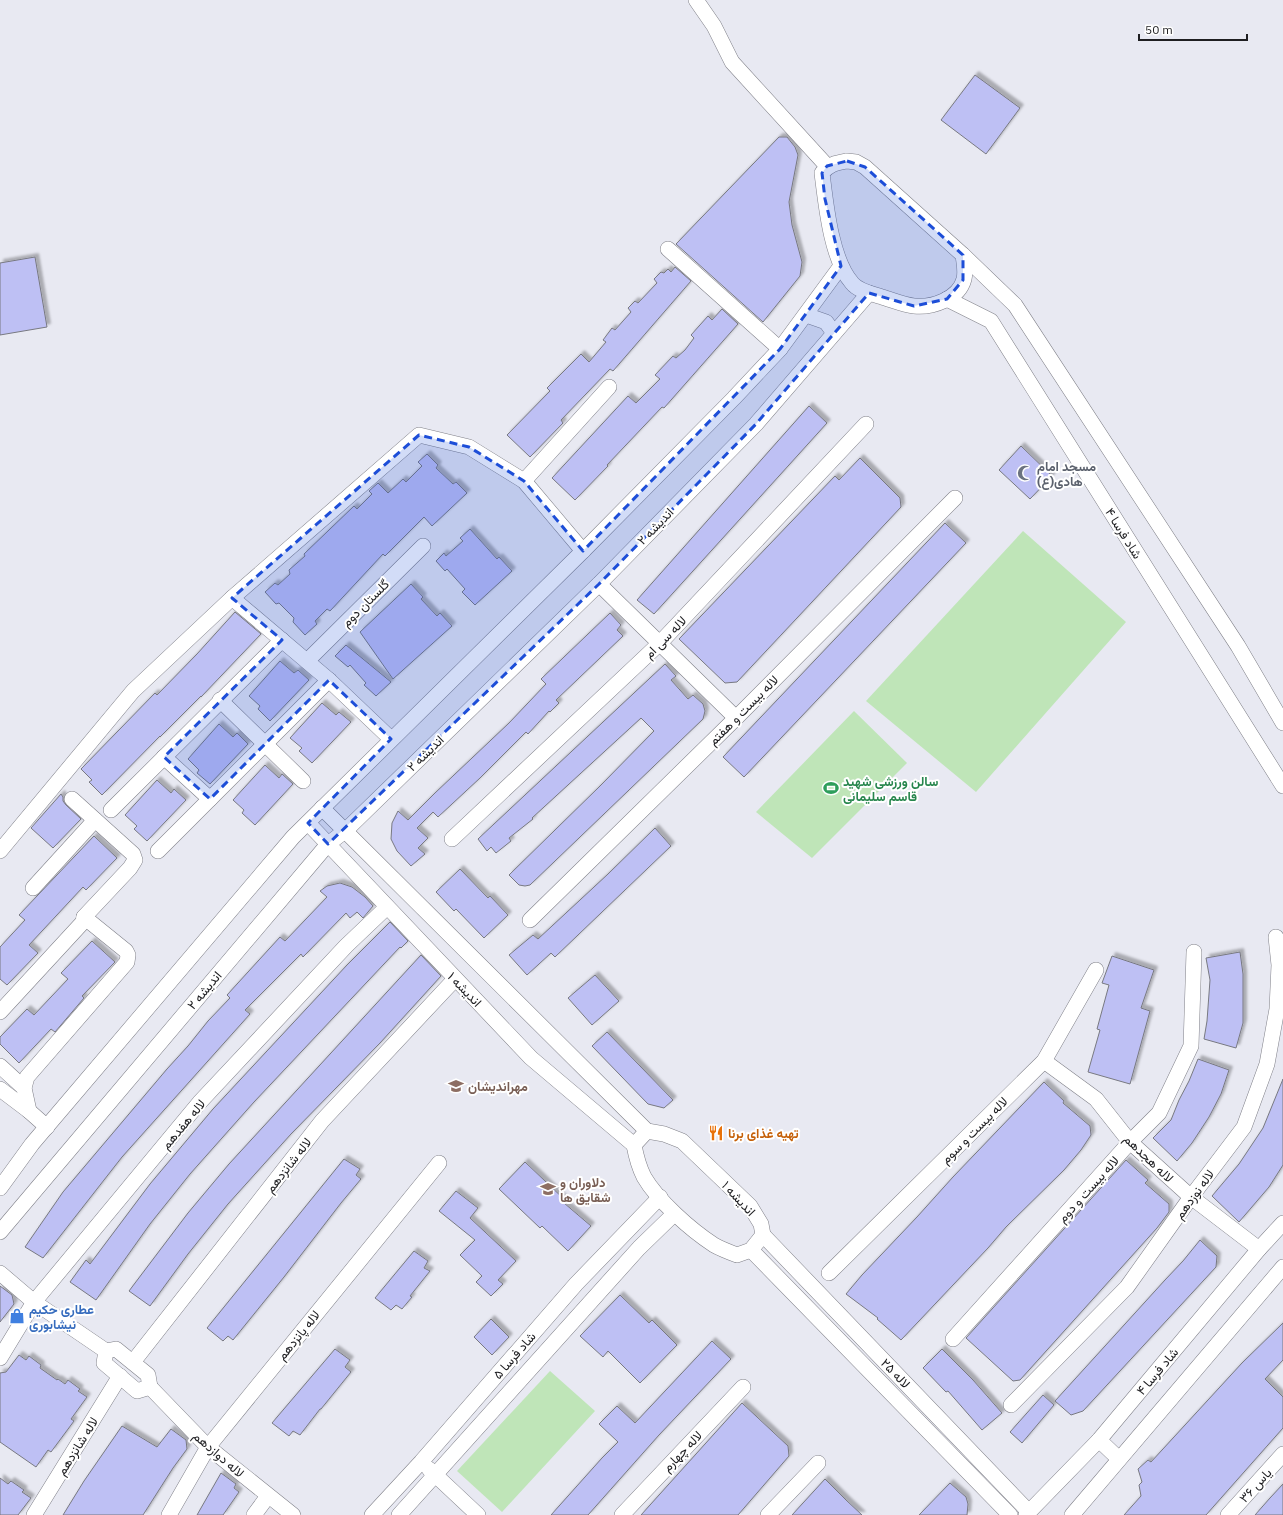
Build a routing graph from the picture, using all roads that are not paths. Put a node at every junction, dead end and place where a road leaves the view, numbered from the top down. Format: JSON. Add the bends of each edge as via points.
{"nodes":[{"id":1,"x":696,"y":0,"type":"edge"},
{"id":2,"x":827,"y":166,"type":"junction"},
{"id":3,"x":668,"y":249,"type":"dead end"},
{"id":4,"x":963,"y":255,"type":"junction"},
{"id":5,"x":841,"y":266,"type":"junction"},
{"id":6,"x":869,"y":293,"type":"junction"},
{"id":7,"x":947,"y":299,"type":"junction"},
{"id":8,"x":806,"y":315,"type":"junction"},
{"id":9,"x":834,"y":333,"type":"junction"},
{"id":10,"x":780,"y":349,"type":"junction"},
{"id":11,"x":609,"y":387,"type":"dead end"},
{"id":12,"x":866,"y":424,"type":"dead end"},
{"id":13,"x":524,"y":481,"type":"junction"},
{"id":14,"x":955,"y":498,"type":"dead end"},
{"id":15,"x":423,"y":546,"type":"dead end"},
{"id":16,"x":583,"y":551,"type":"junction"},
{"id":17,"x":599,"y":584,"type":"junction"},
{"id":18,"x":232,"y":598,"type":"junction"},
{"id":19,"x":282,"y":640,"type":"junction"},
{"id":20,"x":660,"y":643,"type":"junction"},
{"id":21,"x":307,"y":661,"type":"junction"},
{"id":22,"x":329,"y":680,"type":"junction"},
{"id":23,"x":220,"y":700,"type":"junction"},
{"id":24,"x":736,"y":718,"type":"junction"},
{"id":25,"x":1283,"y":723,"type":"edge"},
{"id":26,"x":392,"y":739,"type":"junction"},
{"id":27,"x":266,"y":744,"type":"junction"},
{"id":28,"x":164,"y":757,"type":"junction"},
{"id":29,"x":303,"y":781,"type":"dead end"},
{"id":30,"x":1283,"y":786,"type":"edge"},
{"id":31,"x":210,"y":799,"type":"junction"},
{"id":32,"x":72,"y":800,"type":"dead end"},
{"id":33,"x":322,"y":808,"type":"junction"},
{"id":34,"x":111,"y":810,"type":"dead end"},
{"id":35,"x":96,"y":820,"type":"junction"},
{"id":36,"x":308,"y":823,"type":"junction"},
{"id":37,"x":344,"y":831,"type":"junction"},
{"id":38,"x":452,"y":839,"type":"dead end"},
{"id":39,"x":328,"y":844,"type":"junction"},
{"id":40,"x":0,"y":851,"type":"edge"},
{"id":41,"x":158,"y":851,"type":"dead end"},
{"id":42,"x":33,"y":888,"type":"dead end"},
{"id":43,"x":387,"y":907,"type":"junction"},
{"id":44,"x":84,"y":917,"type":"junction"},
{"id":45,"x":530,"y":920,"type":"dead end"},
{"id":46,"x":1276,"y":937,"type":"dead end"},
{"id":47,"x":1194,"y":952,"type":"dead end"},
{"id":48,"x":1096,"y":970,"type":"dead end"},
{"id":49,"x":455,"y":979,"type":"junction"},
{"id":50,"x":0,"y":1012,"type":"edge"},
{"id":51,"x":1044,"y":1061,"type":"junction"},
{"id":52,"x":0,"y":1066,"type":"edge"},
{"id":53,"x":24,"y":1088,"type":"junction"},
{"id":54,"x":0,"y":1089,"type":"edge"},
{"id":55,"x":29,"y":1111,"type":"junction"},
{"id":56,"x":47,"y":1127,"type":"junction"},
{"id":57,"x":647,"y":1131,"type":"junction"},
{"id":58,"x":1130,"y":1142,"type":"junction"},
{"id":59,"x":634,"y":1145,"type":"junction"},
{"id":60,"x":439,"y":1163,"type":"dead end"},
{"id":61,"x":0,"y":1188,"type":"edge"},
{"id":62,"x":660,"y":1197,"type":"junction"},
{"id":63,"x":1191,"y":1197,"type":"junction"},
{"id":64,"x":674,"y":1214,"type":"junction"},
{"id":65,"x":1283,"y":1223,"type":"edge"},
{"id":66,"x":0,"y":1232,"type":"edge"},
{"id":67,"x":763,"y":1235,"type":"junction"},
{"id":68,"x":1259,"y":1249,"type":"junction"},
{"id":69,"x":751,"y":1250,"type":"junction"},
{"id":70,"x":1283,"y":1267,"type":"edge"},
{"id":71,"x":0,"y":1273,"type":"edge"},
{"id":72,"x":830,"y":1273,"type":"dead end"},
{"id":73,"x":803,"y":1276,"type":"junction"},
{"id":74,"x":790,"y":1290,"type":"junction"},
{"id":75,"x":34,"y":1302,"type":"junction"},
{"id":76,"x":953,"y":1339,"type":"dead end"},
{"id":77,"x":106,"y":1351,"type":"junction"},
{"id":78,"x":0,"y":1358,"type":"edge"},
{"id":79,"x":133,"y":1362,"type":"junction"},
{"id":80,"x":120,"y":1376,"type":"junction"},
{"id":81,"x":150,"y":1387,"type":"junction"},
{"id":82,"x":743,"y":1387,"type":"dead end"},
{"id":83,"x":1011,"y":1405,"type":"dead end"},
{"id":84,"x":1099,"y":1440,"type":"junction"},
{"id":85,"x":208,"y":1447,"type":"junction"},
{"id":86,"x":1283,"y":1454,"type":"edge"},
{"id":87,"x":1119,"y":1459,"type":"junction"},
{"id":88,"x":421,"y":1462,"type":"junction"},
{"id":89,"x":818,"y":1463,"type":"dead end"},
{"id":90,"x":436,"y":1475,"type":"junction"},
{"id":91,"x":268,"y":1496,"type":"junction"},
{"id":92,"x":1027,"y":1513,"type":"edge"},
{"id":93,"x":34,"y":1515,"type":"edge"},
{"id":94,"x":169,"y":1515,"type":"edge"},
{"id":95,"x":254,"y":1515,"type":"edge"},
{"id":96,"x":293,"y":1515,"type":"edge"},
{"id":97,"x":372,"y":1515,"type":"edge"},
{"id":98,"x":400,"y":1515,"type":"edge"},
{"id":99,"x":478,"y":1515,"type":"edge"},
{"id":100,"x":622,"y":1515,"type":"edge"},
{"id":101,"x":768,"y":1515,"type":"edge"},
{"id":102,"x":1010,"y":1515,"type":"edge"},
{"id":103,"x":1072,"y":1515,"type":"edge"},
{"id":104,"x":1228,"y":1515,"type":"edge"}],
"edges":[{"from":1,"to":2,"type":"street","via":[[714,26],[732,62]]},
{"from":2,"to":4,"type":"street","via":[[846,161],[865,166]]},
{"from":2,"to":5,"type":"street","via":[[822,173],[825,199],[835,251]]},
{"from":3,"to":10,"type":"street"},
{"from":4,"to":7,"type":"street","via":[[963,280]]},
{"from":4,"to":25,"type":"street","via":[[1015,305],[1238,646]]},
{"from":5,"to":6,"type":"street","via":[[853,285]]},
{"from":5,"to":8,"type":"street"},
{"from":6,"to":7,"type":"street","via":[[914,306],[934,305]]},
{"from":6,"to":9,"type":"street","name":"اندیشه ۲"},
{"from":7,"to":30,"type":"street","name":"شاد فرسا ۴","via":[[991,321]]},
{"from":8,"to":9,"type":"street","via":[[826,322]]},
{"from":8,"to":10,"type":"street"},
{"from":9,"to":17,"type":"street","name":"اندیشه ۲","via":[[756,424]]},
{"from":10,"to":16,"type":"street"},
{"from":11,"to":13,"type":"street"},
{"from":12,"to":20,"type":"street","name":"لاله سی ام"},
{"from":13,"to":16,"type":"street"},
{"from":13,"to":18,"type":"street","via":[[469,447],[419,435]]},
{"from":14,"to":24,"type":"street","name":"لاله بیست و هفتم"},
{"from":15,"to":21,"type":"street","name":"گلستان دوم"},
{"from":16,"to":26,"type":"street"},
{"from":17,"to":20,"type":"street"},
{"from":17,"to":37,"type":"street","name":"اندیشه ۲"},
{"from":18,"to":19,"type":"street"},
{"from":18,"to":40,"type":"street","via":[[133,691]]},
{"from":19,"to":21,"type":"street"},
{"from":19,"to":23,"type":"street"},
{"from":20,"to":24,"type":"street"},
{"from":20,"to":38,"type":"street","name":"لاله سی ام"},
{"from":21,"to":22,"type":"street"},
{"from":22,"to":26,"type":"street"},
{"from":22,"to":27,"type":"street"},
{"from":23,"to":27,"type":"street"},
{"from":23,"to":28,"type":"street"},
{"from":24,"to":45,"type":"street","name":"لاله بیست و هفتم"},
{"from":26,"to":33,"type":"street"},
{"from":27,"to":29,"type":"street"},
{"from":27,"to":31,"type":"street"},
{"from":28,"to":31,"type":"street"},
{"from":28,"to":34,"type":"street"},
{"from":31,"to":41,"type":"street"},
{"from":32,"to":35,"type":"street"},
{"from":33,"to":36,"type":"street"},
{"from":33,"to":37,"type":"street","name":"اندیشه ۱"},
{"from":35,"to":42,"type":"street"},
{"from":35,"to":44,"type":"street","via":[[133,854],[135,860]]},
{"from":36,"to":39,"type":"street","name":"اندیشه ۱"},
{"from":36,"to":56,"type":"street","via":[[293,837]]},
{"from":37,"to":39,"type":"street","name":"اندیشه ۲"},
{"from":37,"to":57,"type":"street","name":"اندیشه ۱"},
{"from":39,"to":43,"type":"street","name":"اندیشه ۱"},
{"from":39,"to":66,"type":"street","name":"اندیشه ۲"},
{"from":43,"to":49,"type":"street","name":"اندیشه ۱"},
{"from":43,"to":75,"type":"street","name":"لاله هفدهم","via":[[346,946],[200,1103]]},
{"from":44,"to":50,"type":"street","via":[[84,922]]},
{"from":44,"to":53,"type":"street","via":[[126,951],[127,962],[27,1077]]},
{"from":46,"to":63,"type":"street","name":"لاله نوزدهم","via":[[1279,965],[1277,1008],[1267,1064],[1244,1127]]},
{"from":47,"to":58,"type":"street","name":"لاله بیست و دوم","via":[[1191,1046],[1159,1114]]},
{"from":48,"to":51,"type":"street","name":"لاله بیست و سوم"},
{"from":49,"to":59,"type":"street","name":"اندیشه ۱","via":[[531,1058]]},
{"from":49,"to":79,"type":"street","name":"لاله شانزدهم","via":[[322,1121]]},
{"from":51,"to":58,"type":"street","name":"لاله هجدهم","via":[[1096,1099]]},
{"from":51,"to":72,"type":"street","name":"لاله بیست و سوم"},
{"from":52,"to":53,"type":"street"},
{"from":53,"to":55,"type":"street"},
{"from":54,"to":55,"type":"street"},
{"from":55,"to":56,"type":"street"},
{"from":56,"to":61,"type":"street"},
{"from":57,"to":59,"type":"street"},
{"from":57,"to":67,"type":"street","name":"اندیشه ۱","via":[[682,1141],[750,1206],[761,1224]]},
{"from":58,"to":63,"type":"street","name":"لاله هجدهم"},
{"from":58,"to":76,"type":"street","name":"لاله بیست و دوم"},
{"from":59,"to":62,"type":"street","via":[[637,1162],[645,1178]]},
{"from":60,"to":85,"type":"street","name":"لاله پانزدهم"},
{"from":62,"to":64,"type":"street"},
{"from":62,"to":88,"type":"street","name":"شاد فرسا ۵","via":[[576,1284]]},
{"from":63,"to":68,"type":"street","name":"لاله هجدهم"},
{"from":63,"to":83,"type":"street","name":"لاله نوزدهم","via":[[1126,1287]]},
{"from":64,"to":69,"type":"street","via":[[715,1245],[736,1255]]},
{"from":64,"to":90,"type":"street","name":"شاد فرسا ۵","via":[[639,1248]]},
{"from":65,"to":68,"type":"street","name":"شاد فرسا ۴"},
{"from":67,"to":69,"type":"street"},
{"from":67,"to":73,"type":"street","name":"لاله ۲۵"},
{"from":68,"to":84,"type":"street","name":"شاد فرسا ۴"},
{"from":69,"to":74,"type":"street","name":"لاله ۲۵"},
{"from":70,"to":87,"type":"street"},
{"from":71,"to":75,"type":"street"},
{"from":73,"to":74,"type":"street","via":[[793,1279]]},
{"from":73,"to":92,"type":"street","name":"لاله ۲۵"},
{"from":74,"to":102,"type":"street","name":"لاله ۲۵"},
{"from":75,"to":77,"type":"street"},
{"from":75,"to":78,"type":"street","name":"لاله هفدهم"},
{"from":77,"to":79,"type":"street","name":"لاله دوازدهم","via":[[116,1349]]},
{"from":77,"to":80,"type":"street","via":[[104,1363]]},
{"from":79,"to":81,"type":"street","name":"لاله دوازدهم","via":[[148,1375]]},
{"from":80,"to":81,"type":"street","via":[[137,1391]]},
{"from":80,"to":93,"type":"street","name":"لاله شانزدهم"},
{"from":81,"to":85,"type":"street","name":"لاله دوازدهم"},
{"from":82,"to":100,"type":"street","name":"لاله چهارم"},
{"from":84,"to":87,"type":"street"},
{"from":84,"to":92,"type":"street","name":"شاد فرسا ۴"},
{"from":85,"to":91,"type":"street","name":"لاله دوازدهم"},
{"from":85,"to":94,"type":"street","name":"لاله پانزدهم"},
{"from":86,"to":104,"type":"street","name":"یاس ۳۶"},
{"from":87,"to":103,"type":"street"},
{"from":88,"to":90,"type":"street"},
{"from":88,"to":97,"type":"street","name":"شاد فرسا ۵"},
{"from":89,"to":101,"type":"street"},
{"from":90,"to":98,"type":"street","name":"شاد فرسا ۵"},
{"from":90,"to":99,"type":"street"},
{"from":91,"to":95,"type":"street"},
{"from":91,"to":96,"type":"street","name":"لاله دوازدهم"}]}
